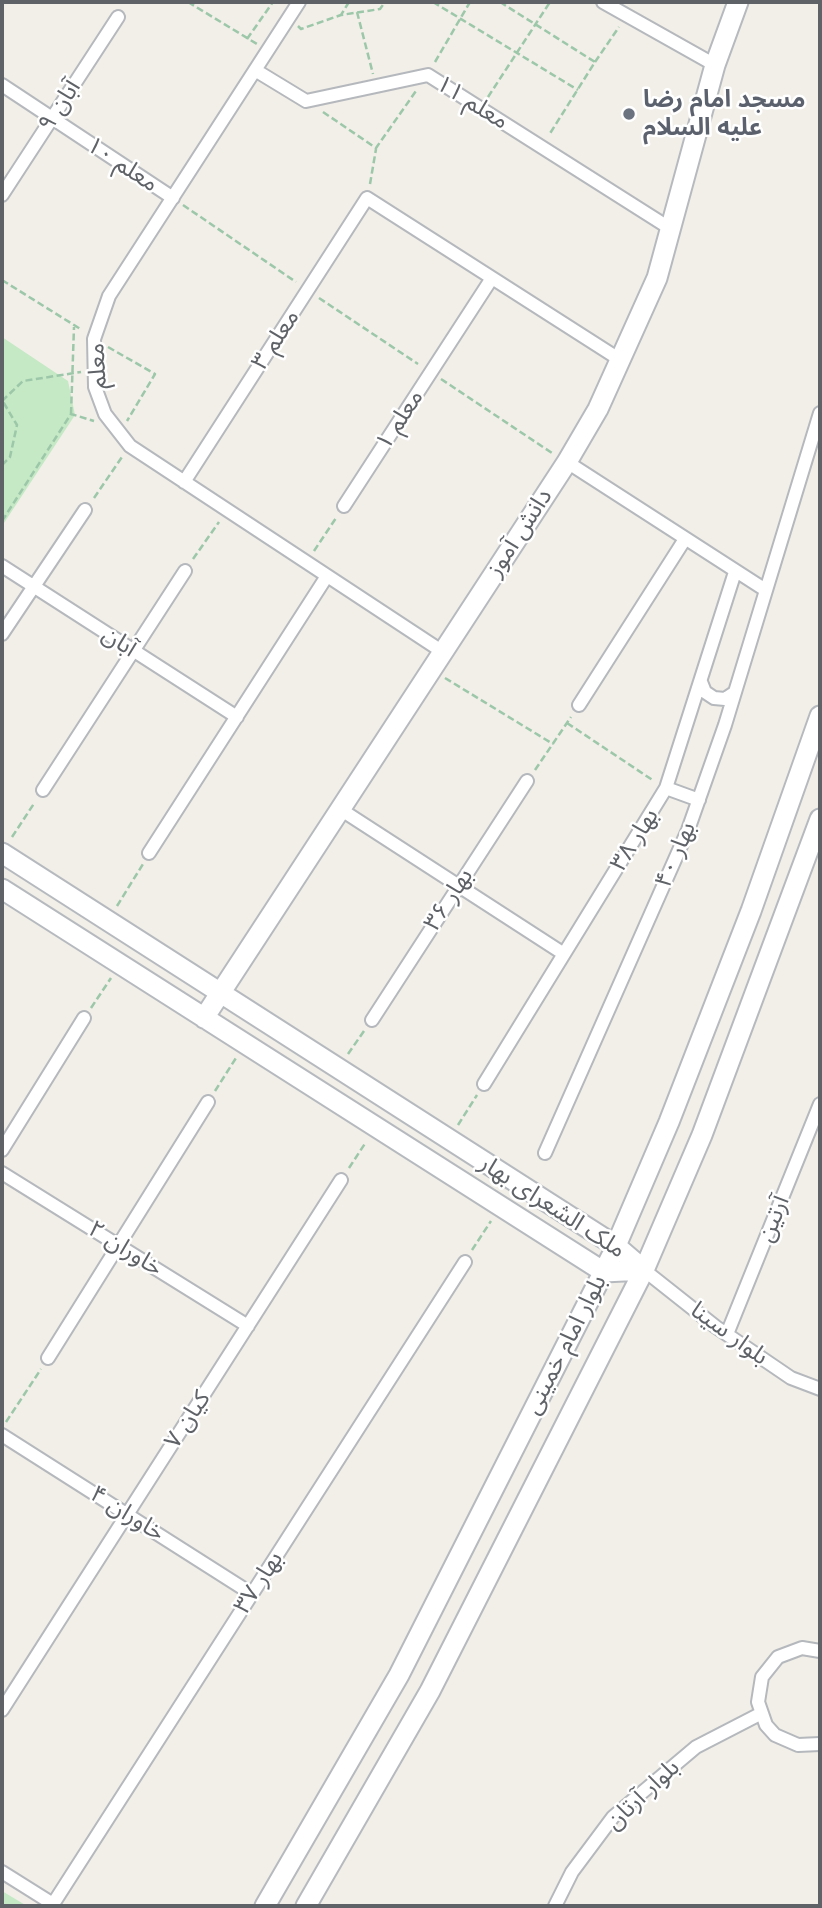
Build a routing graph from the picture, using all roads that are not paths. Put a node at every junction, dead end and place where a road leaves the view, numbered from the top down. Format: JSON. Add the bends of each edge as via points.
{"nodes":[{"id":1,"x":299,"y":2,"type":"edge"},
{"id":2,"x":603,"y":2,"type":"edge"},
{"id":3,"x":738,"y":2,"type":"edge"},
{"id":4,"x":118,"y":18,"type":"dead end"},
{"id":5,"x":715,"y":65,"type":"junction"},
{"id":6,"x":255,"y":70,"type":"junction"},
{"id":7,"x":2,"y":85,"type":"edge"},
{"id":8,"x":52,"y":118,"type":"junction"},
{"id":9,"x":2,"y":195,"type":"edge"},
{"id":10,"x":173,"y":198,"type":"junction"},
{"id":11,"x":671,"y":229,"type":"junction"},
{"id":12,"x":492,"y":278,"type":"junction"},
{"id":13,"x":622,"y":361,"type":"junction"},
{"id":14,"x":820,"y":413,"type":"edge"},
{"id":15,"x":567,"y":462,"type":"junction"},
{"id":16,"x":184,"y":482,"type":"junction"},
{"id":17,"x":344,"y":506,"type":"road end"},
{"id":18,"x":85,"y":510,"type":"road end"},
{"id":19,"x":685,"y":539,"type":"junction"},
{"id":20,"x":2,"y":566,"type":"edge"},
{"id":21,"x":185,"y":571,"type":"road end"},
{"id":22,"x":735,"y":572,"type":"junction"},
{"id":23,"x":327,"y":576,"type":"junction"},
{"id":24,"x":34,"y":587,"type":"junction"},
{"id":25,"x":764,"y":589,"type":"junction"},
{"id":26,"x":2,"y":635,"type":"edge"},
{"id":27,"x":134,"y":651,"type":"junction"},
{"id":28,"x":443,"y":652,"type":"junction"},
{"id":29,"x":701,"y":682,"type":"junction"},
{"id":30,"x":734,"y":693,"type":"junction"},
{"id":31,"x":579,"y":705,"type":"road end"},
{"id":32,"x":820,"y":716,"type":"edge"},
{"id":33,"x":237,"y":717,"type":"junction"},
{"id":34,"x":527,"y":781,"type":"road end"},
{"id":35,"x":666,"y":788,"type":"junction"},
{"id":36,"x":44,"y":790,"type":"road end"},
{"id":37,"x":699,"y":800,"type":"junction"},
{"id":38,"x":340,"y":809,"type":"junction"},
{"id":39,"x":820,"y":819,"type":"edge"},
{"id":40,"x":5,"y":847,"type":"edge"},
{"id":41,"x":149,"y":853,"type":"road end"},
{"id":42,"x":459,"y":886,"type":"junction"},
{"id":43,"x":2,"y":888,"type":"edge"},
{"id":44,"x":564,"y":954,"type":"junction"},
{"id":45,"x":220,"y":993,"type":"junction"},
{"id":46,"x":84,"y":1018,"type":"road end"},
{"id":47,"x":204,"y":1018,"type":"junction"},
{"id":48,"x":372,"y":1020,"type":"road end"},
{"id":49,"x":484,"y":1084,"type":"road end"},
{"id":50,"x":208,"y":1102,"type":"road end"},
{"id":51,"x":820,"y":1104,"type":"edge"},
{"id":52,"x":2,"y":1150,"type":"edge"},
{"id":53,"x":545,"y":1153,"type":"dead end"},
{"id":54,"x":2,"y":1173,"type":"edge"},
{"id":55,"x":341,"y":1180,"type":"road end"},
{"id":56,"x":119,"y":1245,"type":"junction"},
{"id":57,"x":616,"y":1246,"type":"junction"},
{"id":58,"x":465,"y":1262,"type":"road end"},
{"id":59,"x":644,"y":1270,"type":"junction"},
{"id":60,"x":604,"y":1272,"type":"junction"},
{"id":61,"x":248,"y":1325,"type":"junction"},
{"id":62,"x":727,"y":1334,"type":"junction"},
{"id":63,"x":48,"y":1359,"type":"road end"},
{"id":64,"x":820,"y":1389,"type":"edge"},
{"id":65,"x":2,"y":1435,"type":"edge"},
{"id":66,"x":127,"y":1514,"type":"junction"},
{"id":67,"x":252,"y":1594,"type":"junction"},
{"id":68,"x":820,"y":1651,"type":"edge"},
{"id":69,"x":2,"y":1710,"type":"edge"},
{"id":70,"x":760,"y":1714,"type":"junction"},
{"id":71,"x":820,"y":1744,"type":"edge"},
{"id":72,"x":2,"y":1872,"type":"edge"},
{"id":73,"x":53,"y":1905,"type":"edge"},
{"id":74,"x":265,"y":1906,"type":"edge"},
{"id":75,"x":306,"y":1906,"type":"edge"},
{"id":76,"x":555,"y":1906,"type":"edge"}],
"edges":[{"from":1,"to":6,"type":"street","name":"معلم"},
{"from":2,"to":5,"type":"street"},
{"from":3,"to":5,"type":"street","name":"دانش آموز"},
{"from":4,"to":8,"type":"street","name":"آبان ۹"},
{"from":5,"to":11,"type":"street","name":"دانش آموز"},
{"from":6,"to":10,"type":"street","name":"معلم"},
{"from":6,"to":11,"type":"street","name":"معلم ۱۱","via":[[306,101],[428,75]]},
{"from":7,"to":8,"type":"street","name":"معلم ۱۰"},
{"from":8,"to":9,"type":"street","name":"آبان ۹"},
{"from":8,"to":10,"type":"street","name":"معلم ۱۰"},
{"from":10,"to":16,"type":"street","name":"معلم","via":[[109,296],[94,338],[94,369],[95,387],[115,429],[130,446]]},
{"from":11,"to":13,"type":"street","name":"دانش آموز"},
{"from":12,"to":13,"type":"street"},
{"from":12,"to":16,"type":"street","name":"معلم ۳","via":[[367,198]]},
{"from":12,"to":17,"type":"street","name":"معلم ۱"},
{"from":13,"to":15,"type":"street","name":"دانش آموز"},
{"from":14,"to":25,"type":"street","name":"بهار ۴۰"},
{"from":15,"to":19,"type":"street"},
{"from":15,"to":28,"type":"street","name":"دانش آموز"},
{"from":16,"to":23,"type":"street","name":"معلم"},
{"from":18,"to":24,"type":"street"},
{"from":19,"to":22,"type":"street"},
{"from":19,"to":31,"type":"street"},
{"from":20,"to":24,"type":"street","name":"آبان"},
{"from":21,"to":27,"type":"street"},
{"from":22,"to":25,"type":"street"},
{"from":22,"to":29,"type":"street","name":"بهار ۳۸"},
{"from":23,"to":28,"type":"street","name":"معلم"},
{"from":23,"to":33,"type":"street"},
{"from":24,"to":26,"type":"street"},
{"from":24,"to":27,"type":"street","name":"آبان"},
{"from":25,"to":30,"type":"street","name":"بهار ۴۰"},
{"from":27,"to":33,"type":"street","name":"آبان"},
{"from":27,"to":36,"type":"street"},
{"from":28,"to":38,"type":"street","name":"دانش آموز"},
{"from":29,"to":30,"type":"street","via":[[714,698],[725,699]]},
{"from":29,"to":35,"type":"street","name":"بهار ۳۸"},
{"from":30,"to":37,"type":"street","name":"بهار ۴۰"},
{"from":32,"to":57,"type":"street","name":"بلوار امام خمینی","via":[[674,1110]]},
{"from":33,"to":41,"type":"street"},
{"from":34,"to":42,"type":"street","name":"بهار ۳۶"},
{"from":35,"to":37,"type":"street"},
{"from":35,"to":44,"type":"street","name":"بهار ۳۸"},
{"from":37,"to":53,"type":"street","name":"بهار ۴۰"},
{"from":38,"to":42,"type":"street"},
{"from":38,"to":45,"type":"street","name":"دانش آموز"},
{"from":39,"to":59,"type":"street","name":"بلوار امام خمینی","via":[[702,1135]]},
{"from":40,"to":45,"type":"street","name":"ملک الشعرای بهار"},
{"from":42,"to":44,"type":"street"},
{"from":42,"to":48,"type":"street","name":"بهار ۳۶"},
{"from":43,"to":47,"type":"street","name":"ملک الشعرای بهار"},
{"from":44,"to":49,"type":"street","name":"بهار ۳۸"},
{"from":45,"to":47,"type":"street","name":"دانش آموز"},
{"from":45,"to":57,"type":"street","name":"ملک الشعرای بهار"},
{"from":46,"to":52,"type":"street"},
{"from":47,"to":60,"type":"street","name":"ملک الشعرای بهار"},
{"from":50,"to":56,"type":"street"},
{"from":51,"to":62,"type":"street","name":"آرتین"},
{"from":54,"to":56,"type":"street","name":"خاوران ۲"},
{"from":55,"to":61,"type":"street","name":"کیان ۷"},
{"from":56,"to":61,"type":"street","name":"خاوران ۲"},
{"from":56,"to":63,"type":"street"},
{"from":57,"to":59,"type":"street","name":"ملک الشعرای بهار"},
{"from":57,"to":60,"type":"street","name":"بلوار امام خمینی"},
{"from":58,"to":67,"type":"street","name":"بهار ۳۷"},
{"from":59,"to":60,"type":"street","name":"ملک الشعرای بهار"},
{"from":59,"to":62,"type":"street","name":"بلوار سینا"},
{"from":59,"to":75,"type":"street","name":"بلوار امام خمینی","via":[[430,1691]]},
{"from":60,"to":74,"type":"street","name":"بلوار امام خمینی","via":[[399,1675]]},
{"from":61,"to":66,"type":"street","name":"کیان ۷"},
{"from":62,"to":64,"type":"street","name":"بلوار سینا","via":[[791,1378]]},
{"from":65,"to":66,"type":"street","name":"خاوران ۴"},
{"from":66,"to":67,"type":"street","name":"خاوران ۴"},
{"from":66,"to":69,"type":"street","name":"کیان ۷"},
{"from":67,"to":73,"type":"street","name":"بهار ۳۷"},
{"from":68,"to":70,"type":"street","via":[[790,1651],[769,1666],[758,1689]]},
{"from":70,"to":71,"type":"street","via":[[786,1741]]},
{"from":70,"to":76,"type":"street","name":"بلوار آرتان","via":[[696,1747],[613,1817],[572,1872]]},
{"from":72,"to":73,"type":"street"}]}
